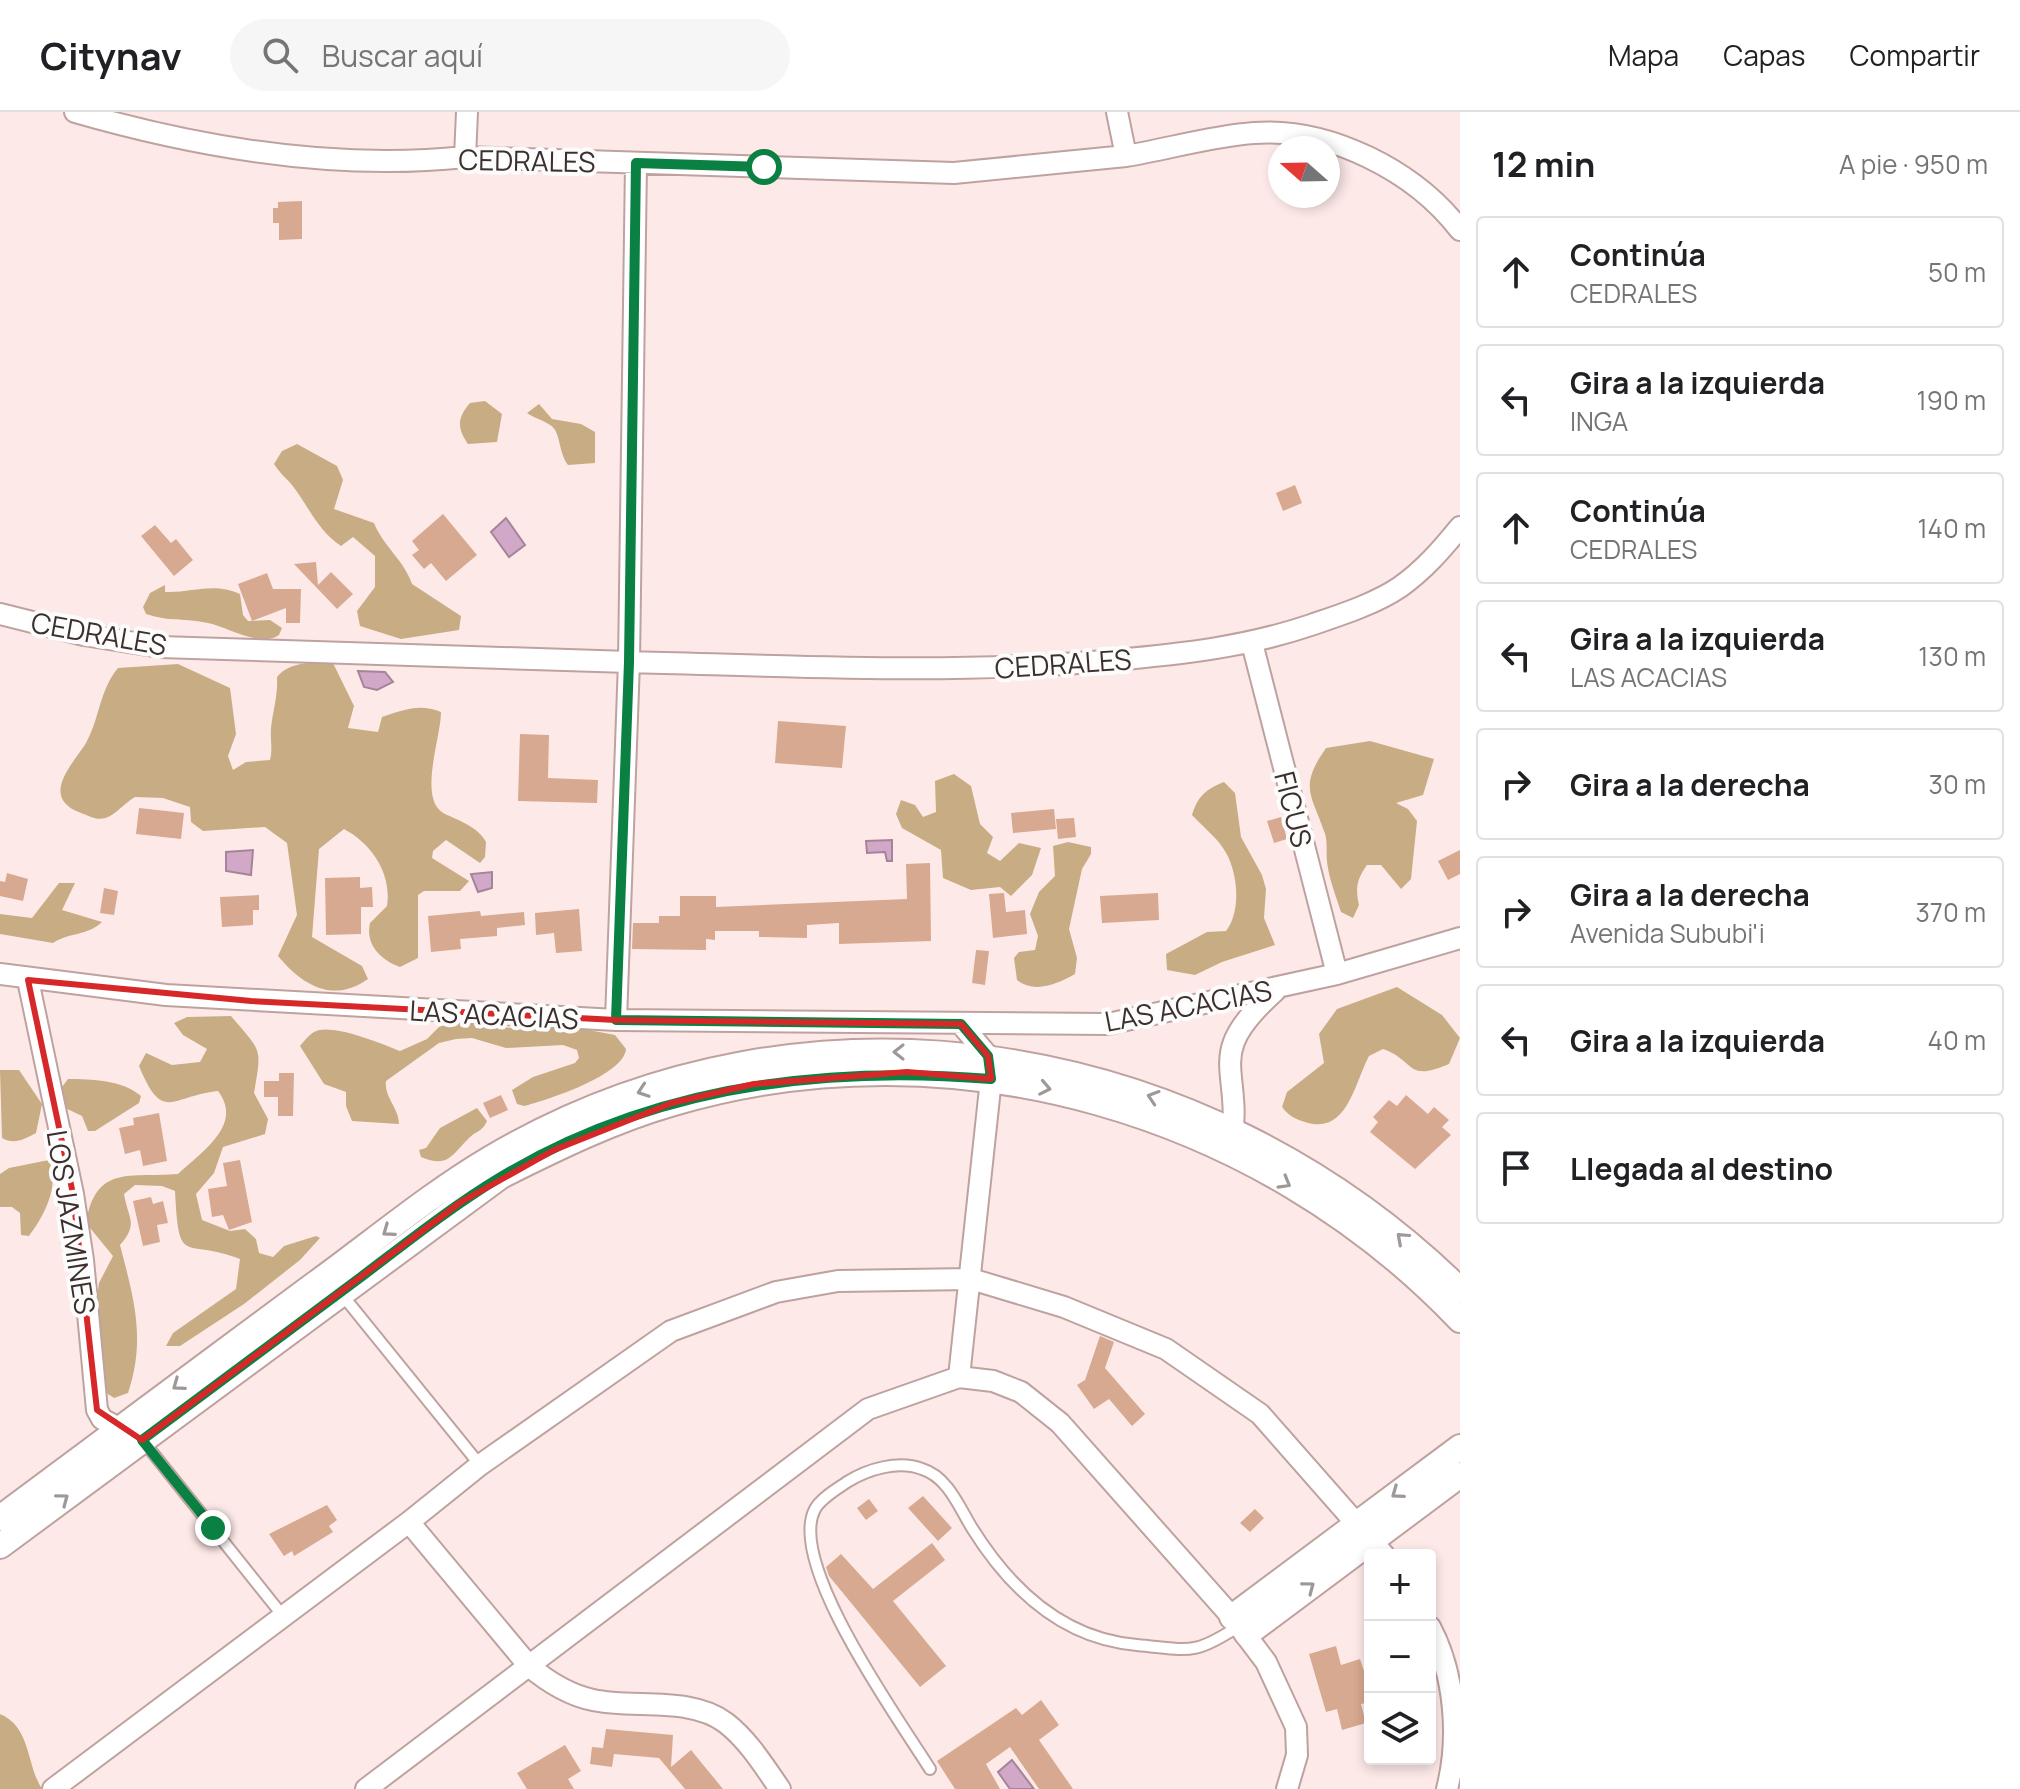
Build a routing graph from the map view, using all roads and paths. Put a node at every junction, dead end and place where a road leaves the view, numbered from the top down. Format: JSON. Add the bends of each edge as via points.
{"nodes":[{"id":1,"x":75,"y":112,"type":"edge"},
{"id":2,"x":467,"y":112,"type":"edge"},
{"id":3,"x":1117,"y":112,"type":"edge"},
{"id":4,"x":1126,"y":156,"type":"junction"},
{"id":5,"x":465,"y":157,"type":"junction"},
{"id":6,"x":636,"y":163,"type":"junction"},
{"id":7,"x":1460,"y":230,"type":"edge"},
{"id":8,"x":1460,"y":527,"type":"edge"},
{"id":9,"x":0,"y":614,"type":"edge"},
{"id":10,"x":1252,"y":643,"type":"junction"},
{"id":11,"x":629,"y":662,"type":"junction"},
{"id":12,"x":1460,"y":938,"type":"edge"},
{"id":13,"x":0,"y":974,"type":"edge"},
{"id":14,"x":1337,"y":974,"type":"junction"},
{"id":15,"x":28,"y":980,"type":"junction"},
{"id":16,"x":1278,"y":988,"type":"junction"},
{"id":17,"x":616,"y":1020,"type":"junction"},
{"id":18,"x":961,"y":1024,"type":"junction"},
{"id":19,"x":1007,"y":1024,"type":"junction"},
{"id":20,"x":989,"y":1068,"type":"junction"},
{"id":21,"x":1232,"y":1140,"type":"junction"},
{"id":22,"x":971,"y":1279,"type":"junction"},
{"id":23,"x":1460,"y":1290,"type":"edge"},
{"id":24,"x":340,"y":1292,"type":"junction"},
{"id":25,"x":1460,"y":1320,"type":"edge"},
{"id":26,"x":959,"y":1377,"type":"junction"},
{"id":27,"x":119,"y":1429,"type":"junction"},
{"id":28,"x":142,"y":1440,"type":"junction"},
{"id":29,"x":1460,"y":1447,"type":"edge"},
{"id":30,"x":480,"y":1465,"type":"junction"},
{"id":31,"x":1460,"y":1475,"type":"edge"},
{"id":32,"x":0,"y":1518,"type":"edge"},
{"id":33,"x":409,"y":1522,"type":"junction"},
{"id":34,"x":1371,"y":1539,"type":"edge"},
{"id":35,"x":0,"y":1546,"type":"edge"},
{"id":36,"x":283,"y":1616,"type":"junction"},
{"id":37,"x":1239,"y":1625,"type":"junction"},
{"id":38,"x":1436,"y":1645,"type":"edge"},
{"id":39,"x":529,"y":1666,"type":"junction"},
{"id":40,"x":930,"y":1769,"type":"dead end"},
{"id":41,"x":53,"y":1789,"type":"edge"},
{"id":42,"x":366,"y":1789,"type":"edge"},
{"id":43,"x":780,"y":1789,"type":"edge"},
{"id":44,"x":1287,"y":1789,"type":"edge"},
{"id":45,"x":1447,"y":1789,"type":"edge"}],
"edges":[{"from":1,"to":5,"type":"street","name":"CEDRALES","via":[[229,149],[399,161]]},
{"from":2,"to":5,"type":"street"},
{"from":3,"to":4,"type":"street"},
{"from":4,"to":6,"type":"street","name":"CEDRALES","via":[[954,173]]},
{"from":4,"to":7,"type":"street","name":"CEDRALES","via":[[1255,133],[1296,136],[1343,147],[1381,164],[1419,188]]},
{"from":5,"to":6,"type":"street","name":"CEDRALES"},
{"from":6,"to":11,"type":"street"},
{"from":8,"to":10,"type":"street","name":"CEDRALES","via":[[1437,556],[1399,588],[1336,617]]},
{"from":9,"to":11,"type":"street","name":"CEDRALES","via":[[160,647]]},
{"from":10,"to":11,"type":"street","name":"CEDRALES","via":[[1063,665],[922,670]]},
{"from":10,"to":14,"type":"street","name":"FICUS"},
{"from":11,"to":17,"type":"street"},
{"from":12,"to":14,"type":"street","name":"LAS ACACIAS"},
{"from":13,"to":15,"type":"street","name":"LAS ACACIAS"},
{"from":14,"to":16,"type":"street","name":"LAS ACACIAS"},
{"from":15,"to":17,"type":"street","name":"LAS ACACIAS","via":[[251,1001]]},
{"from":15,"to":27,"type":"street","name":"LOS JAZMINES","via":[[73,1194],[94,1399],[102,1419]]},
{"from":16,"to":19,"type":"street","name":"LAS ACACIAS","via":[[1108,1024]]},
{"from":16,"to":21,"type":"street","via":[[1236,1031],[1228,1055]]},
{"from":17,"to":18,"type":"street","name":"LAS ACACIAS"},
{"from":18,"to":19,"type":"street","name":"LAS ACACIAS"},
{"from":18,"to":20,"type":"street"},
{"from":19,"to":20,"type":"street"},
{"from":20,"to":21,"type":"street"},
{"from":20,"to":22,"type":"street"},
{"from":20,"to":24,"type":"street","via":[[819,1076],[672,1103],[501,1176]]},
{"from":20,"to":27,"type":"street","one_way":true,"via":[[837,1053],[749,1064],[667,1083],[544,1130],[450,1185]]},
{"from":23,"to":21,"type":"street","one_way":true,"via":[[1392,1229],[1308,1169]]},
{"from":21,"to":25,"type":"street","one_way":true,"via":[[1379,1245]]},
{"from":22,"to":26,"type":"street"},
{"from":22,"to":30,"type":"street","via":[[838,1281],[776,1292],[671,1331]]},
{"from":22,"to":34,"type":"street","via":[[1064,1307],[1166,1349],[1260,1414]]},
{"from":24,"to":28,"type":"street"},
{"from":24,"to":30,"type":"lane"},
{"from":26,"to":37,"type":"street","via":[[993,1381],[1021,1392],[1060,1423]]},
{"from":26,"to":39,"type":"street","via":[[868,1409]]},
{"from":27,"to":28,"type":"street","name":"LOS JAZMINES"},
{"from":27,"to":32,"type":"street"},
{"from":35,"to":28,"type":"street","one_way":true},
{"from":28,"to":36,"type":"lane"},
{"from":29,"to":34,"type":"street","one_way":true},
{"from":30,"to":33,"type":"street"},
{"from":31,"to":34,"type":"street"},
{"from":33,"to":36,"type":"street"},
{"from":33,"to":39,"type":"street"},
{"from":34,"to":37,"type":"street"},
{"from":36,"to":41,"type":"street"},
{"from":37,"to":40,"type":"lane","via":[[1201,1649],[1095,1639],[1069,1627],[1020,1590],[994,1560],[950,1489],[935,1476],[922,1468],[889,1466],[862,1473],[815,1509],[811,1529],[816,1565],[822,1588],[849,1637]]},
{"from":37,"to":44,"type":"street","via":[[1280,1687],[1296,1727],[1297,1755]]},
{"from":38,"to":45,"type":"street","via":[[1457,1731]]},
{"from":39,"to":42,"type":"street"},
{"from":39,"to":43,"type":"street","via":[[549,1683],[593,1700],[692,1710],[723,1721],[748,1744]]}]}
